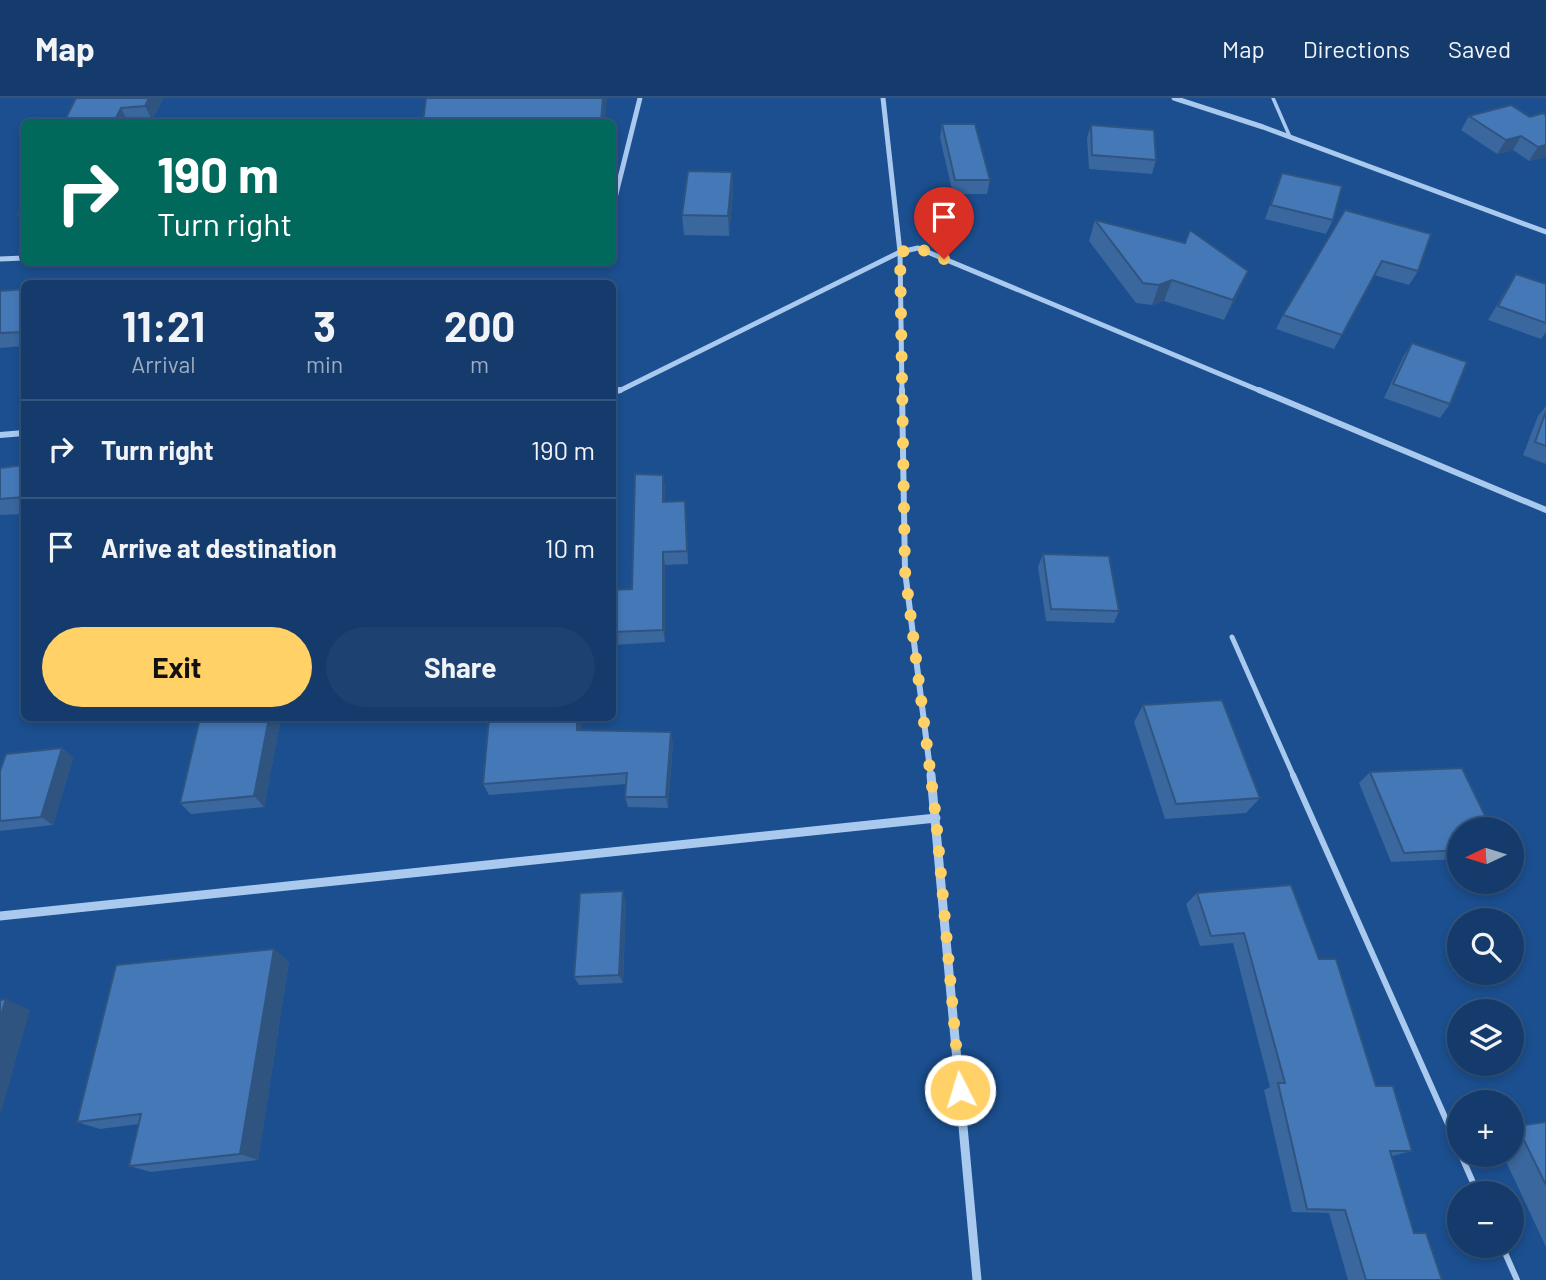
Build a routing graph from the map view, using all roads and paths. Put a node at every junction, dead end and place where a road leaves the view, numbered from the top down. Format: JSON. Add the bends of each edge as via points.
{"nodes":[{"id":1,"x":640,"y":98,"type":"edge"},
{"id":2,"x":883,"y":98,"type":"edge"},
{"id":3,"x":1174,"y":98,"type":"edge"},
{"id":4,"x":1273,"y":98,"type":"edge"},
{"id":5,"x":1290,"y":137,"type":"junction"},
{"id":6,"x":616,"y":195,"type":"edge"},
{"id":7,"x":1546,"y":232,"type":"edge"},
{"id":8,"x":900,"y":252,"type":"junction"},
{"id":9,"x":21,"y":258,"type":"edge"},
{"id":10,"x":0,"y":259,"type":"edge"},
{"id":11,"x":616,"y":391,"type":"edge"},
{"id":12,"x":21,"y":433,"type":"edge"},
{"id":13,"x":0,"y":435,"type":"edge"},
{"id":14,"x":1546,"y":510,"type":"edge"},
{"id":15,"x":1232,"y":637,"type":"dead end"},
{"id":16,"x":936,"y":818,"type":"junction"},
{"id":17,"x":0,"y":916,"type":"edge"},
{"id":18,"x":1447,"y":1124,"type":"edge"},
{"id":19,"x":1507,"y":1258,"type":"edge"},
{"id":20,"x":977,"y":1280,"type":"edge"},
{"id":21,"x":1517,"y":1280,"type":"edge"}],
"edges":[{"from":1,"to":6,"type":"street"},
{"from":2,"to":8,"type":"street"},
{"from":3,"to":5,"type":"street"},
{"from":4,"to":5,"type":"lane"},
{"from":5,"to":7,"type":"street"},
{"from":8,"to":11,"type":"street"},
{"from":8,"to":14,"type":"street","via":[[918,248]]},
{"from":8,"to":16,"type":"street","via":[[905,571]]},
{"from":9,"to":10,"type":"street"},
{"from":12,"to":13,"type":"street"},
{"from":15,"to":18,"type":"lane"},
{"from":16,"to":17,"type":"street"},
{"from":16,"to":20,"type":"street"},
{"from":19,"to":21,"type":"lane"}]}
